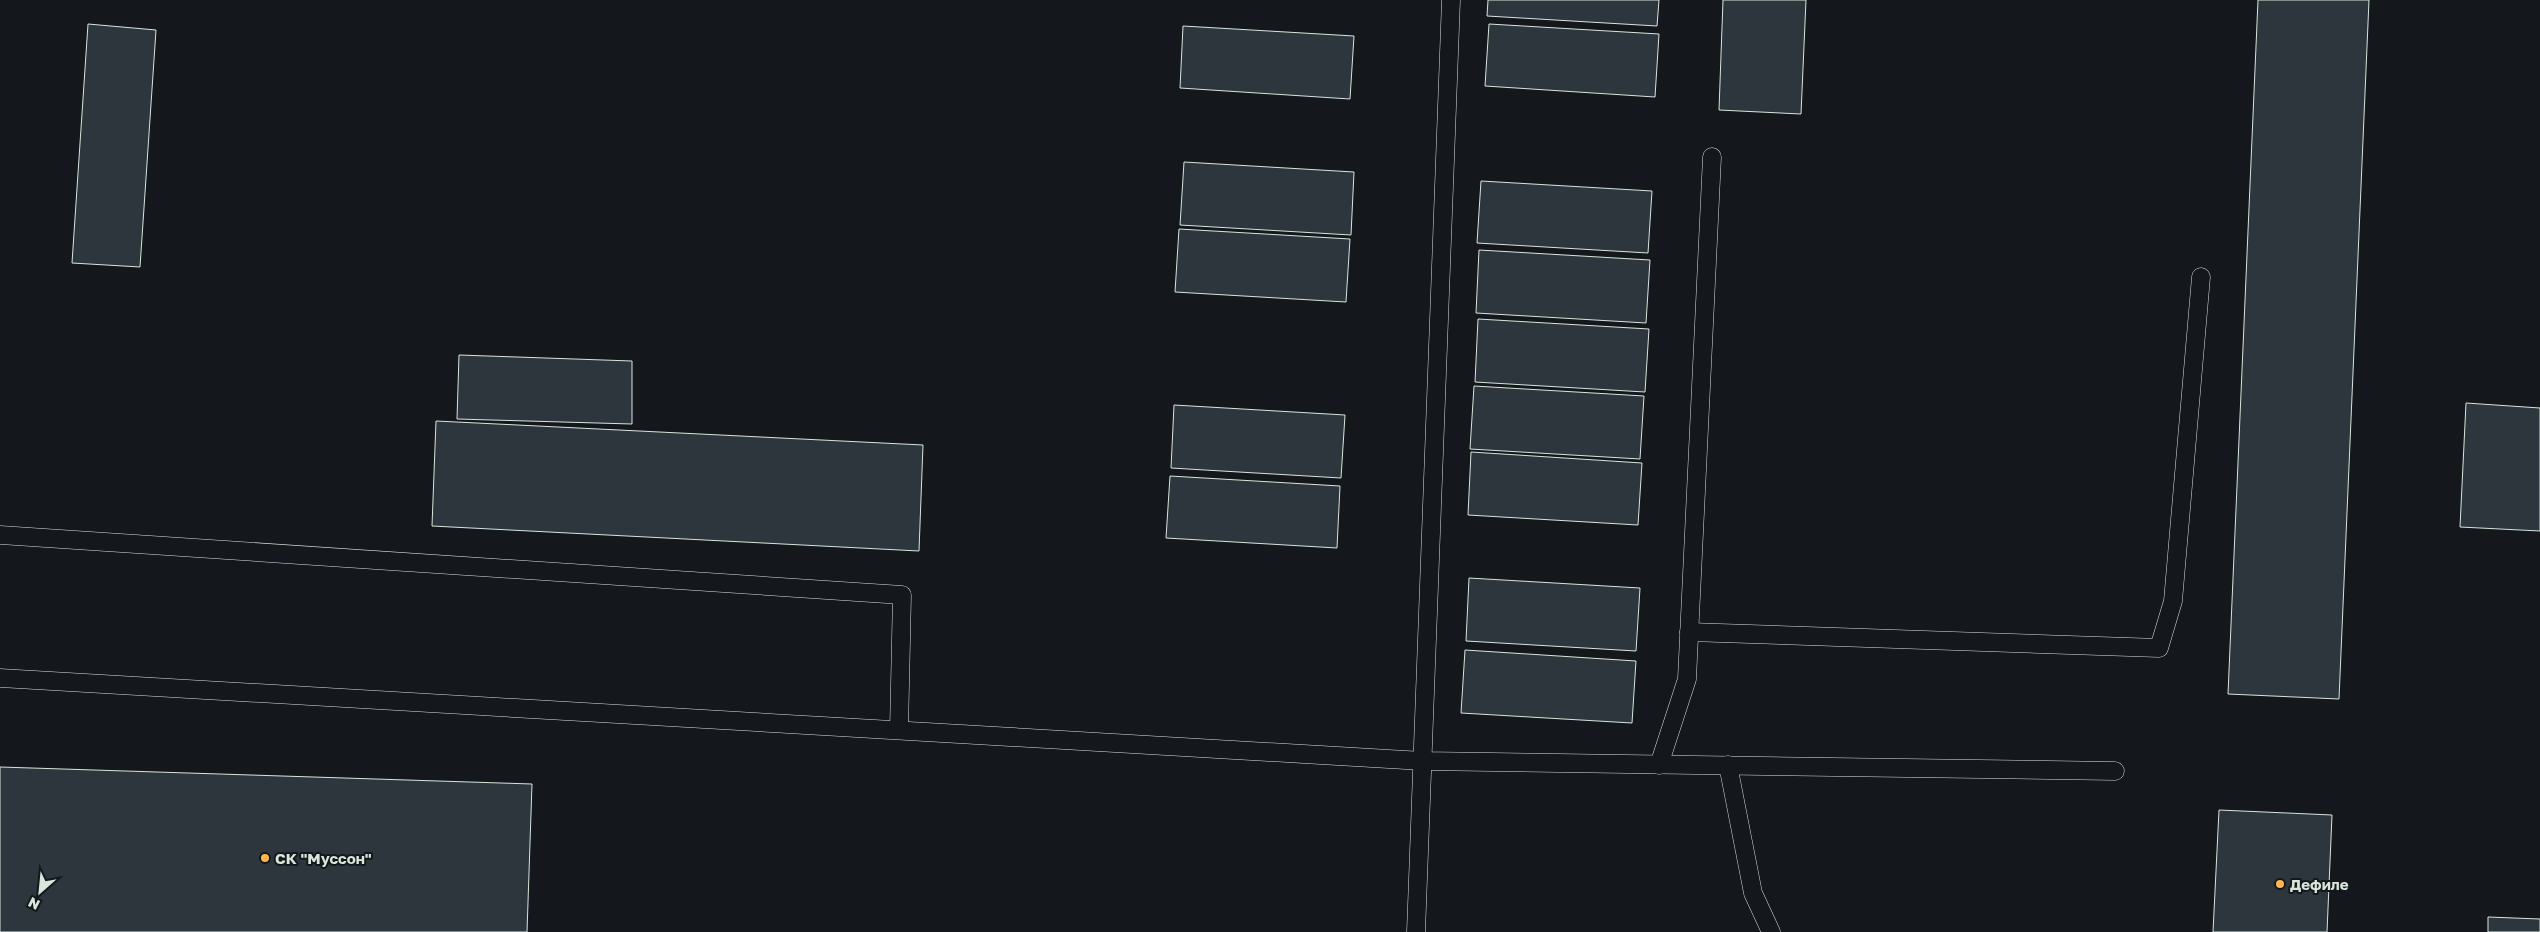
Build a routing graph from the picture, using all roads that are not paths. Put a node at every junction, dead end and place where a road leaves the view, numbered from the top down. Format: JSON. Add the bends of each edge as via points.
{"nodes":[{"id":1,"x":1451,"y":0,"type":"edge"},
{"id":2,"x":1712,"y":157,"type":"dead end"},
{"id":3,"x":2201,"y":276,"type":"dead end"},
{"id":4,"x":0,"y":535,"type":"edge"},
{"id":5,"x":1689,"y":632,"type":"junction"},
{"id":6,"x":0,"y":678,"type":"edge"},
{"id":7,"x":899,"y":730,"type":"junction"},
{"id":8,"x":1423,"y":761,"type":"junction"},
{"id":9,"x":1659,"y":765,"type":"junction"},
{"id":10,"x":1728,"y":765,"type":"junction"},
{"id":11,"x":2115,"y":771,"type":"dead end"},
{"id":12,"x":1416,"y":932,"type":"edge"},
{"id":13,"x":1771,"y":932,"type":"edge"}],
"edges":[{"from":1,"to":8,"type":"lane"},
{"from":2,"to":5,"type":"lane"},
{"from":3,"to":5,"type":"lane","via":[[2173,602],[2159,648]]},
{"from":4,"to":7,"type":"lane","via":[[902,595]]},
{"from":5,"to":9,"type":"lane","via":[[1686,679]]},
{"from":6,"to":7,"type":"lane"},
{"from":7,"to":8,"type":"lane"},
{"from":8,"to":9,"type":"lane"},
{"from":8,"to":12,"type":"lane"},
{"from":9,"to":10,"type":"lane"},
{"from":10,"to":11,"type":"lane"},
{"from":10,"to":13,"type":"lane","via":[[1752,893]]}]}
